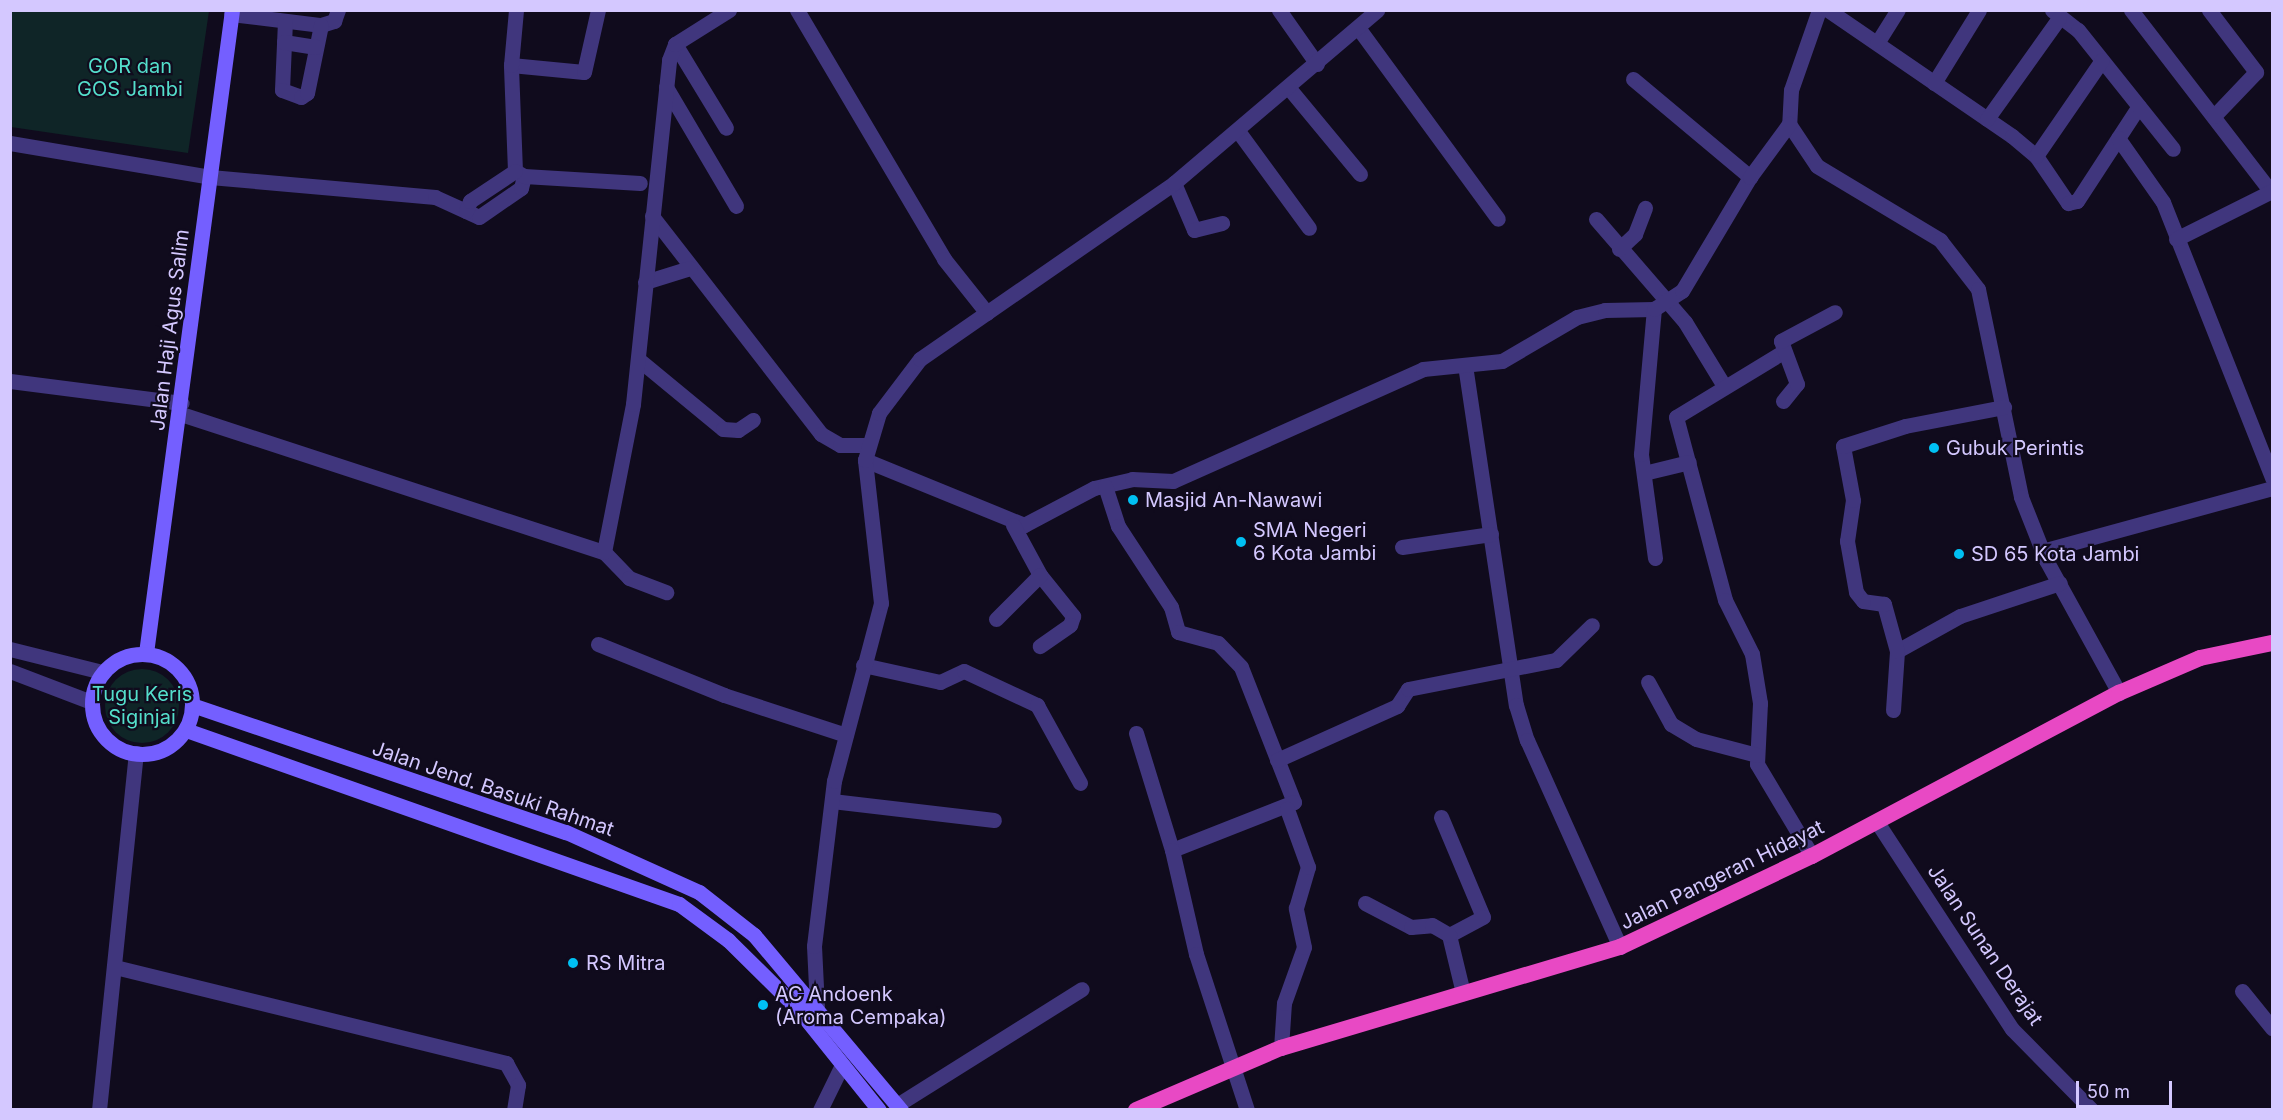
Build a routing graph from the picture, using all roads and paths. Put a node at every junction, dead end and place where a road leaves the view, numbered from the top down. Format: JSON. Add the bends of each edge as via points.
{"nodes":[{"id":1,"x":338,"y":10,"type":"edge"},
{"id":2,"x":516,"y":10,"type":"edge"},
{"id":3,"x":598,"y":10,"type":"edge"},
{"id":4,"x":729,"y":10,"type":"edge"},
{"id":5,"x":797,"y":10,"type":"edge"},
{"id":6,"x":1279,"y":10,"type":"edge"},
{"id":7,"x":1377,"y":10,"type":"edge"},
{"id":8,"x":1819,"y":10,"type":"edge"},
{"id":9,"x":1828,"y":10,"type":"edge"},
{"id":10,"x":1898,"y":10,"type":"edge"},
{"id":11,"x":1979,"y":10,"type":"edge"},
{"id":12,"x":2132,"y":10,"type":"edge"},
{"id":13,"x":2209,"y":10,"type":"edge"},
{"id":14,"x":231,"y":12,"type":"edge"},
{"id":15,"x":2056,"y":14,"type":"edge"},
{"id":16,"x":266,"y":15,"type":"edge"},
{"id":17,"x":285,"y":21,"type":"junction"},
{"id":18,"x":321,"y":25,"type":"junction"},
{"id":19,"x":1359,"y":29,"type":"junction"},
{"id":20,"x":284,"y":42,"type":"junction"},
{"id":21,"x":1877,"y":43,"type":"junction"},
{"id":22,"x":675,"y":44,"type":"junction"},
{"id":23,"x":316,"y":47,"type":"junction"},
{"id":24,"x":2102,"y":60,"type":"junction"},
{"id":25,"x":511,"y":64,"type":"junction"},
{"id":26,"x":1317,"y":64,"type":"junction"},
{"id":27,"x":1634,"y":79,"type":"dead end"},
{"id":28,"x":1934,"y":83,"type":"junction"},
{"id":29,"x":666,"y":87,"type":"junction"},
{"id":30,"x":1288,"y":87,"type":"junction"},
{"id":31,"x":2139,"y":106,"type":"junction"},
{"id":32,"x":2214,"y":116,"type":"junction"},
{"id":33,"x":1987,"y":118,"type":"junction"},
{"id":34,"x":1790,"y":124,"type":"junction"},
{"id":35,"x":726,"y":128,"type":"dead end"},
{"id":36,"x":1238,"y":131,"type":"junction"},
{"id":37,"x":2118,"y":138,"type":"junction"},
{"id":38,"x":10,"y":143,"type":"edge"},
{"id":39,"x":2173,"y":149,"type":"dead end"},
{"id":40,"x":2036,"y":156,"type":"junction"},
{"id":41,"x":519,"y":174,"type":"junction"},
{"id":42,"x":1360,"y":174,"type":"dead end"},
{"id":43,"x":210,"y":177,"type":"junction"},
{"id":44,"x":1750,"y":177,"type":"junction"},
{"id":45,"x":640,"y":183,"type":"dead end"},
{"id":46,"x":1174,"y":183,"type":"junction"},
{"id":47,"x":2272,"y":192,"type":"edge"},
{"id":48,"x":736,"y":206,"type":"dead end"},
{"id":49,"x":1645,"y":208,"type":"dead end"},
{"id":50,"x":652,"y":216,"type":"junction"},
{"id":51,"x":1498,"y":219,"type":"dead end"},
{"id":52,"x":1596,"y":219,"type":"dead end"},
{"id":53,"x":1222,"y":223,"type":"dead end"},
{"id":54,"x":1309,"y":228,"type":"dead end"},
{"id":55,"x":2176,"y":239,"type":"junction"},
{"id":56,"x":1619,"y":249,"type":"junction"},
{"id":57,"x":690,"y":268,"type":"junction"},
{"id":58,"x":645,"y":282,"type":"junction"},
{"id":59,"x":1662,"y":307,"type":"junction"},
{"id":60,"x":1835,"y":312,"type":"dead end"},
{"id":61,"x":987,"y":313,"type":"junction"},
{"id":62,"x":1783,"y":352,"type":"junction"},
{"id":63,"x":638,"y":359,"type":"junction"},
{"id":64,"x":1465,"y":365,"type":"junction"},
{"id":65,"x":10,"y":381,"type":"edge"},
{"id":66,"x":1724,"y":386,"type":"junction"},
{"id":67,"x":1783,"y":400,"type":"dead end"},
{"id":68,"x":2004,"y":407,"type":"junction"},
{"id":69,"x":182,"y":409,"type":"junction"},
{"id":70,"x":753,"y":420,"type":"dead end"},
{"id":71,"x":866,"y":452,"type":"junction"},
{"id":72,"x":1689,"y":462,"type":"junction"},
{"id":73,"x":1644,"y":473,"type":"junction"},
{"id":74,"x":2272,"y":477,"type":"edge"},
{"id":75,"x":1105,"y":486,"type":"junction"},
{"id":76,"x":2272,"y":488,"type":"edge"},
{"id":77,"x":1013,"y":525,"type":"junction"},
{"id":78,"x":1491,"y":534,"type":"junction"},
{"id":79,"x":1402,"y":547,"type":"dead end"},
{"id":80,"x":2042,"y":551,"type":"junction"},
{"id":81,"x":603,"y":552,"type":"junction"},
{"id":82,"x":1655,"y":558,"type":"dead end"},
{"id":83,"x":1040,"y":575,"type":"junction"},
{"id":84,"x":2060,"y":583,"type":"junction"},
{"id":85,"x":666,"y":592,"type":"dead end"},
{"id":86,"x":996,"y":618,"type":"dead end"},
{"id":87,"x":1592,"y":625,"type":"dead end"},
{"id":88,"x":2272,"y":643,"type":"edge"},
{"id":89,"x":598,"y":644,"type":"dead end"},
{"id":90,"x":1040,"y":646,"type":"dead end"},
{"id":91,"x":10,"y":649,"type":"edge"},
{"id":92,"x":1897,"y":651,"type":"junction"},
{"id":93,"x":146,"y":653,"type":"junction"},
{"id":94,"x":863,"y":665,"type":"junction"},
{"id":95,"x":10,"y":671,"type":"edge"},
{"id":96,"x":102,"y":672,"type":"junction"},
{"id":97,"x":1510,"y":672,"type":"junction"},
{"id":98,"x":1648,"y":682,"type":"dead end"},
{"id":99,"x":2119,"y":693,"type":"junction"},
{"id":100,"x":91,"y":702,"type":"junction"},
{"id":101,"x":192,"y":705,"type":"junction"},
{"id":102,"x":1893,"y":710,"type":"dead end"},
{"id":103,"x":186,"y":730,"type":"junction"},
{"id":104,"x":1136,"y":733,"type":"dead end"},
{"id":105,"x":846,"y":735,"type":"junction"},
{"id":106,"x":136,"y":753,"type":"junction"},
{"id":107,"x":1757,"y":755,"type":"junction"},
{"id":108,"x":1277,"y":760,"type":"junction"},
{"id":109,"x":1080,"y":783,"type":"dead end"},
{"id":110,"x":831,"y":801,"type":"junction"},
{"id":111,"x":1287,"y":809,"type":"junction"},
{"id":112,"x":1441,"y":817,"type":"dead end"},
{"id":113,"x":994,"y":820,"type":"dead end"},
{"id":114,"x":1877,"y":822,"type":"junction"},
{"id":115,"x":590,"y":843,"type":"junction"},
{"id":116,"x":1172,"y":850,"type":"junction"},
{"id":117,"x":1812,"y":856,"type":"junction"},
{"id":118,"x":583,"y":866,"type":"junction"},
{"id":119,"x":1365,"y":903,"type":"dead end"},
{"id":120,"x":1449,"y":935,"type":"junction"},
{"id":121,"x":1620,"y":947,"type":"junction"},
{"id":122,"x":115,"y":967,"type":"junction"},
{"id":123,"x":1082,"y":989,"type":"dead end"},
{"id":124,"x":2242,"y":991,"type":"dead end"},
{"id":125,"x":1463,"y":993,"type":"junction"},
{"id":126,"x":817,"y":1007,"type":"junction"},
{"id":127,"x":2272,"y":1028,"type":"edge"},
{"id":128,"x":1281,"y":1048,"type":"junction"},
{"id":129,"x":842,"y":1065,"type":"junction"},
{"id":130,"x":1232,"y":1065,"type":"junction"},
{"id":131,"x":899,"y":1107,"type":"edge"},
{"id":132,"x":99,"y":1110,"type":"edge"},
{"id":133,"x":514,"y":1110,"type":"edge"},
{"id":134,"x":820,"y":1110,"type":"edge"},
{"id":135,"x":879,"y":1110,"type":"edge"},
{"id":136,"x":1136,"y":1110,"type":"edge"},
{"id":137,"x":1246,"y":1110,"type":"edge"},
{"id":138,"x":2092,"y":1110,"type":"edge"}],
"edges":[{"from":1,"to":18,"type":"street","via":[[334,21]]},
{"from":2,"to":25,"type":"street"},
{"from":3,"to":25,"type":"street","via":[[584,72]]},
{"from":4,"to":22,"type":"street"},
{"from":5,"to":61,"type":"street","via":[[945,259]]},
{"from":6,"to":26,"type":"street"},
{"from":7,"to":19,"type":"street"},
{"from":8,"to":34,"type":"street","via":[[1791,90]]},
{"from":9,"to":21,"type":"street"},
{"from":10,"to":21,"type":"street"},
{"from":11,"to":28,"type":"street"},
{"from":12,"to":32,"type":"street"},
{"from":13,"to":32,"type":"street","via":[[2256,72]]},
{"from":14,"to":16,"type":"street"},
{"from":14,"to":43,"type":"main road","name":"Jalan Haji Agus Salim"},
{"from":15,"to":24,"type":"street","via":[[2069,20]]},
{"from":15,"to":33,"type":"street"},
{"from":16,"to":17,"type":"street"},
{"from":17,"to":18,"type":"street"},
{"from":17,"to":20,"type":"street"},
{"from":18,"to":23,"type":"street"},
{"from":19,"to":26,"type":"street"},
{"from":19,"to":51,"type":"street"},
{"from":20,"to":23,"type":"street"},
{"from":20,"to":23,"type":"street","via":[[286,95],[307,93]]},
{"from":21,"to":28,"type":"street"},
{"from":22,"to":29,"type":"street"},
{"from":22,"to":35,"type":"street"},
{"from":24,"to":31,"type":"street"},
{"from":24,"to":40,"type":"street"},
{"from":25,"to":41,"type":"street"},
{"from":26,"to":30,"type":"street"},
{"from":27,"to":44,"type":"street"},
{"from":28,"to":33,"type":"street"},
{"from":29,"to":48,"type":"street"},
{"from":29,"to":50,"type":"street"},
{"from":30,"to":36,"type":"street"},
{"from":30,"to":42,"type":"street"},
{"from":31,"to":37,"type":"street"},
{"from":31,"to":39,"type":"street"},
{"from":32,"to":47,"type":"street"},
{"from":33,"to":40,"type":"street"},
{"from":34,"to":44,"type":"street"},
{"from":34,"to":68,"type":"street","via":[[1817,166],[1940,240],[1960,260],[1978,289]]},
{"from":36,"to":46,"type":"street"},
{"from":36,"to":54,"type":"street"},
{"from":37,"to":40,"type":"street","via":[[2072,204]]},
{"from":37,"to":55,"type":"street","via":[[2156,188]]},
{"from":38,"to":43,"type":"street"},
{"from":41,"to":43,"type":"street","via":[[506,202],[479,217],[435,197]]},
{"from":41,"to":45,"type":"street"},
{"from":43,"to":69,"type":"main road","name":"Jalan Haji Agus Salim"},
{"from":44,"to":59,"type":"street","via":[[1715,242]]},
{"from":46,"to":53,"type":"street","via":[[1194,230]]},
{"from":46,"to":61,"type":"street"},
{"from":47,"to":55,"type":"street"},
{"from":49,"to":56,"type":"street","via":[[1635,234]]},
{"from":50,"to":57,"type":"street"},
{"from":50,"to":58,"type":"street"},
{"from":52,"to":56,"type":"street"},
{"from":55,"to":74,"type":"street"},
{"from":56,"to":59,"type":"street"},
{"from":57,"to":58,"type":"street"},
{"from":57,"to":71,"type":"street","via":[[821,434],[840,445]]},
{"from":58,"to":63,"type":"street"},
{"from":59,"to":64,"type":"street","via":[[1605,310],[1577,318],[1502,361]]},
{"from":59,"to":66,"type":"street"},
{"from":59,"to":73,"type":"street"},
{"from":60,"to":62,"type":"street","via":[[1786,336]]},
{"from":61,"to":71,"type":"street","via":[[920,358],[879,413]]},
{"from":62,"to":66,"type":"street"},
{"from":62,"to":67,"type":"street","via":[[1797,389]]},
{"from":63,"to":70,"type":"street","via":[[723,429],[738,430]]},
{"from":63,"to":81,"type":"street"},
{"from":64,"to":75,"type":"street","via":[[1423,369],[1173,481],[1132,479]]},
{"from":64,"to":78,"type":"street"},
{"from":65,"to":69,"type":"street"},
{"from":66,"to":72,"type":"street","via":[[1677,414]]},
{"from":68,"to":80,"type":"street","via":[[2021,497]]},
{"from":68,"to":92,"type":"street","via":[[1905,426],[1843,446],[1853,500],[1847,541],[1856,592],[1863,601],[1884,604]]},
{"from":69,"to":81,"type":"street"},
{"from":69,"to":93,"type":"main road","name":"Jalan Haji Agus Salim"},
{"from":71,"to":77,"type":"street"},
{"from":71,"to":94,"type":"street","via":[[881,603]]},
{"from":72,"to":73,"type":"street"},
{"from":72,"to":107,"type":"street","via":[[1725,600],[1752,654],[1760,703]]},
{"from":73,"to":82,"type":"street"},
{"from":75,"to":77,"type":"street","via":[[1036,523]]},
{"from":75,"to":108,"type":"street","via":[[1118,526],[1171,607],[1178,632],[1218,643],[1241,667]]},
{"from":76,"to":80,"type":"street"},
{"from":77,"to":83,"type":"street"},
{"from":78,"to":79,"type":"street"},
{"from":78,"to":97,"type":"street"},
{"from":80,"to":84,"type":"street"},
{"from":81,"to":85,"type":"street","via":[[629,579]]},
{"from":83,"to":86,"type":"street"},
{"from":83,"to":90,"type":"street","via":[[1073,621]]},
{"from":84,"to":92,"type":"street","via":[[1960,616]]},
{"from":84,"to":99,"type":"street"},
{"from":87,"to":97,"type":"street","via":[[1556,660]]},
{"from":88,"to":99,"type":"highway","name":"Jalan Pangeran Hidayat","via":[[2200,658]]},
{"from":89,"to":105,"type":"street","via":[[724,695]]},
{"from":91,"to":96,"type":"street"},
{"from":92,"to":102,"type":"street"},
{"from":93,"to":96,"type":"main road","via":[[129,654]]},
{"from":93,"to":101,"type":"main road","via":[[174,664],[191,690]]},
{"from":94,"to":105,"type":"street"},
{"from":94,"to":109,"type":"street","via":[[940,682],[964,671],[1037,705]]},
{"from":95,"to":100,"type":"street"},
{"from":96,"to":100,"type":"main road"},
{"from":97,"to":108,"type":"street","via":[[1408,689],[1397,706]]},
{"from":97,"to":121,"type":"street","via":[[1527,740]]},
{"from":98,"to":107,"type":"street","via":[[1671,724],[1696,739]]},
{"from":99,"to":114,"type":"highway","name":"Jalan Pangeran Hidayat"},
{"from":100,"to":106,"type":"main road","via":[[104,736]]},
{"from":101,"to":103,"type":"main road"},
{"from":101,"to":115,"type":"main road","name":"Jalan Jend. Basuki Rahmat"},
{"from":103,"to":106,"type":"main road","via":[[163,750]]},
{"from":103,"to":118,"type":"main road"},
{"from":104,"to":116,"type":"street"},
{"from":105,"to":110,"type":"street"},
{"from":106,"to":122,"type":"street"},
{"from":107,"to":117,"type":"street","via":[[1760,772]]},
{"from":108,"to":111,"type":"street","via":[[1294,802]]},
{"from":110,"to":113,"type":"street"},
{"from":110,"to":126,"type":"street","via":[[814,946]]},
{"from":111,"to":116,"type":"street"},
{"from":111,"to":128,"type":"street","via":[[1308,867],[1296,908],[1304,947],[1284,1003]]},
{"from":112,"to":120,"type":"street","via":[[1483,917]]},
{"from":114,"to":117,"type":"highway","name":"Jalan Pangeran Hidayat"},
{"from":114,"to":138,"type":"street","name":"Jalan Sunan Derajat","via":[[2012,1029]]},
{"from":115,"to":118,"type":"main road"},
{"from":115,"to":126,"type":"main road","name":"Jalan Jend. Basuki Rahmat","via":[[699,892],[754,934]]},
{"from":116,"to":130,"type":"street","via":[[1196,954]]},
{"from":117,"to":121,"type":"highway","name":"Jalan Pangeran Hidayat"},
{"from":118,"to":129,"type":"main road","via":[[679,904],[728,940],[798,1009]]},
{"from":119,"to":120,"type":"street","via":[[1411,927],[1432,926]]},
{"from":120,"to":125,"type":"street"},
{"from":121,"to":125,"type":"highway","name":"Jalan Pangeran Hidayat"},
{"from":122,"to":132,"type":"street"},
{"from":122,"to":133,"type":"street","via":[[506,1063],[518,1085]]},
{"from":123,"to":131,"type":"street"},
{"from":124,"to":127,"type":"street"},
{"from":125,"to":128,"type":"highway","name":"Jalan Pangeran Hidayat"},
{"from":126,"to":131,"type":"main road","name":"Jalan Jend. Basuki Rahmat"},
{"from":128,"to":130,"type":"highway","name":"Jalan Pangeran Hidayat"},
{"from":129,"to":134,"type":"street"},
{"from":129,"to":135,"type":"main road"},
{"from":130,"to":136,"type":"highway","name":"Jalan Pangeran Hidayat"},
{"from":130,"to":137,"type":"street"}]}
